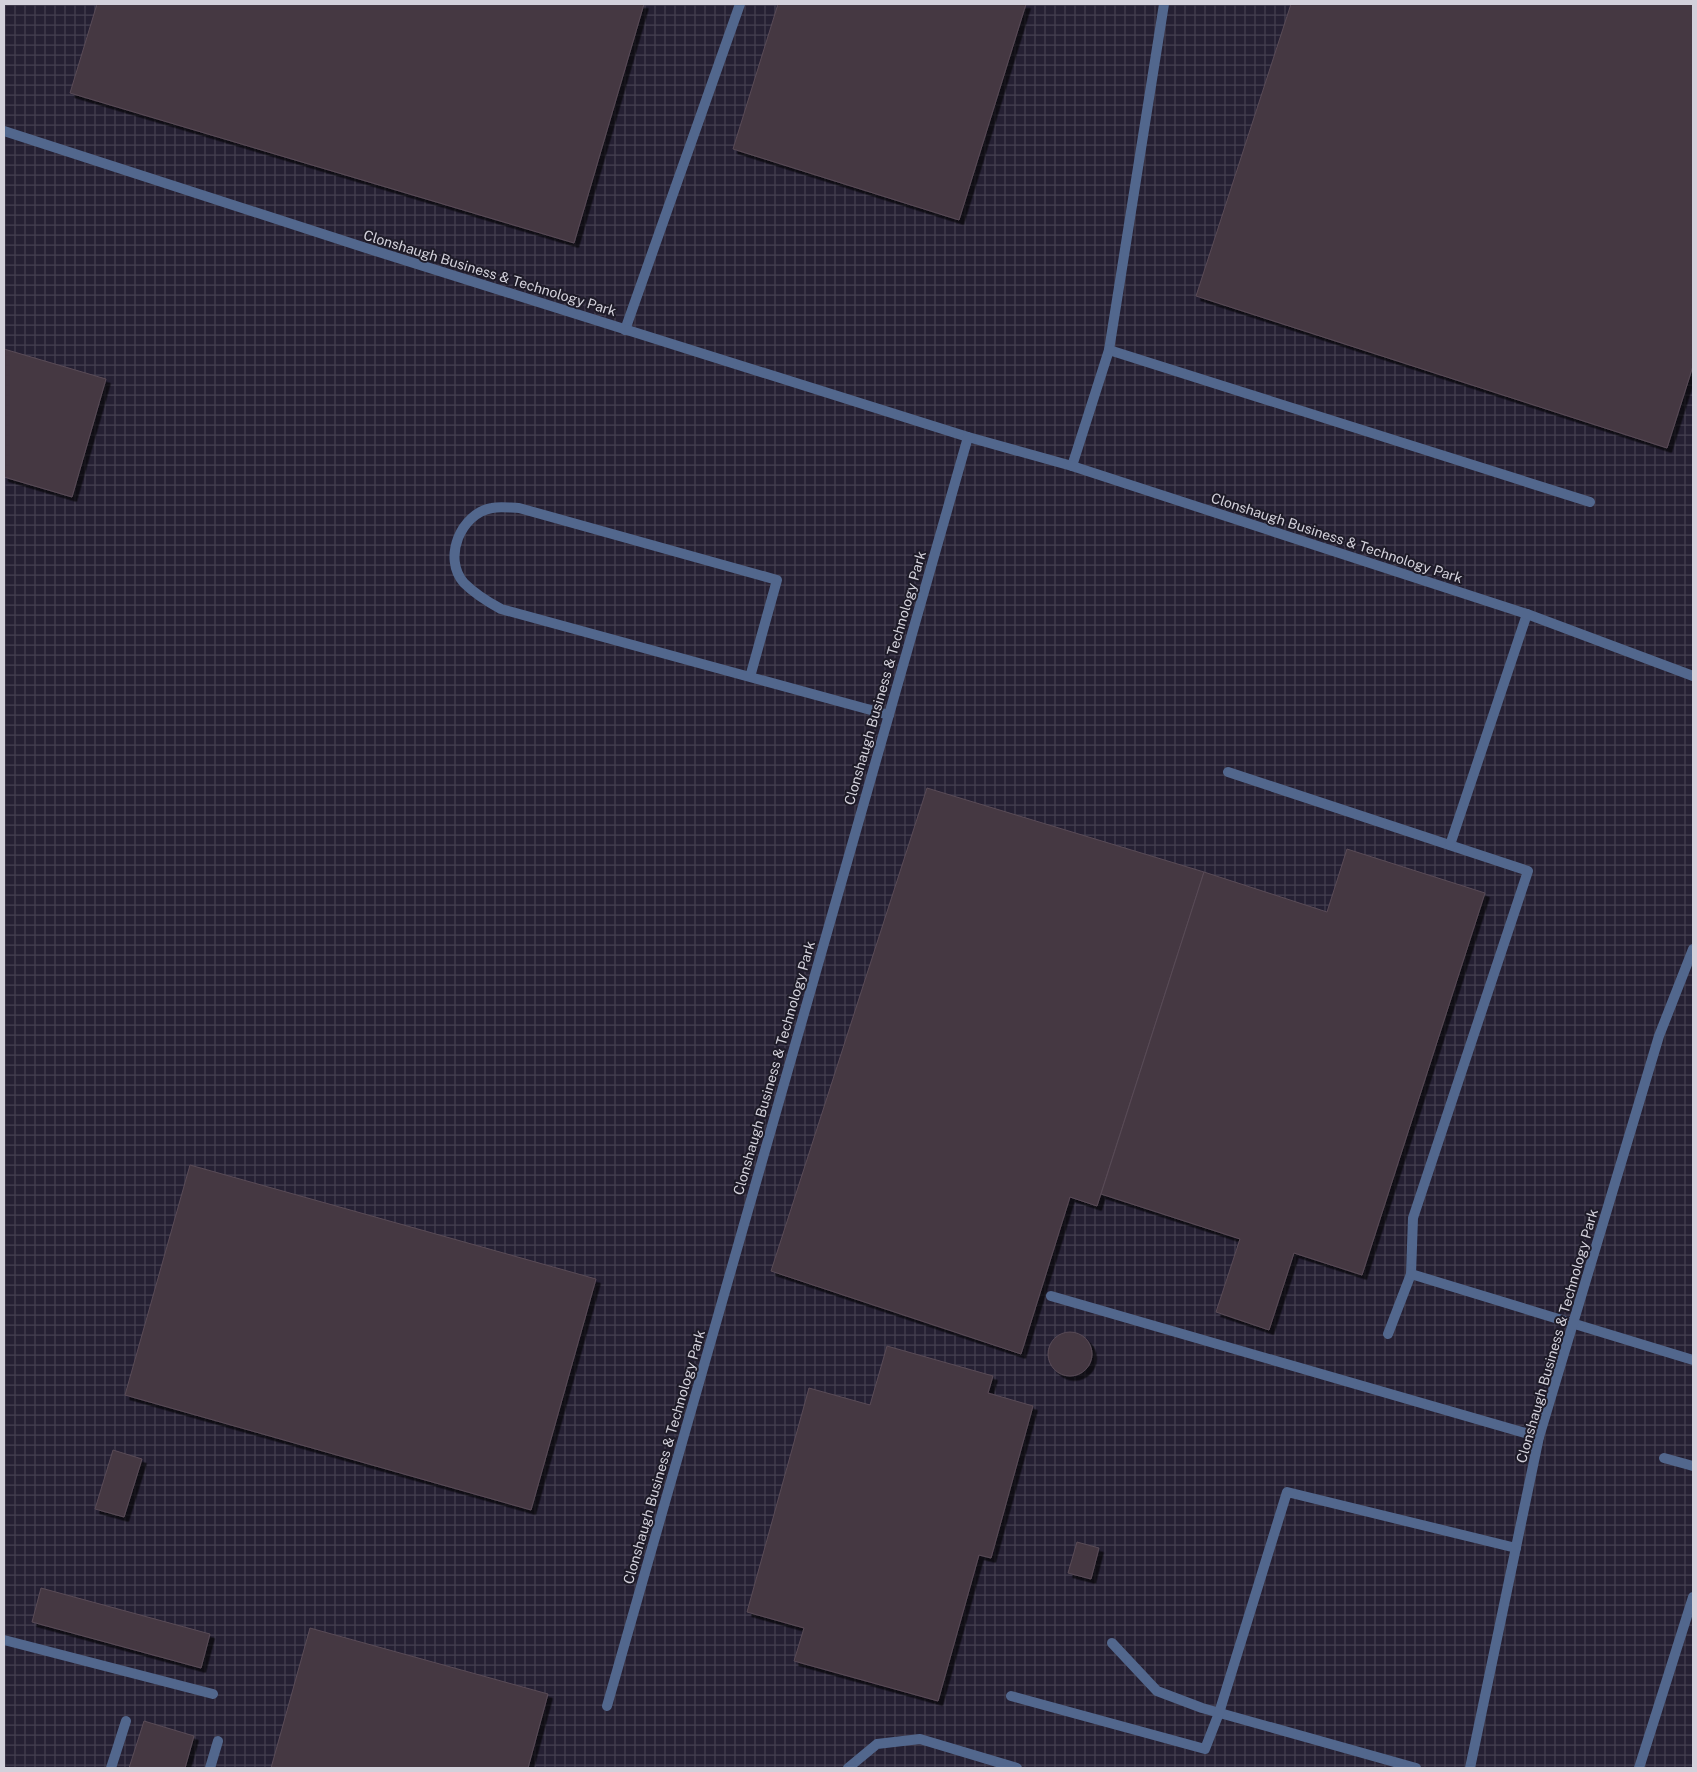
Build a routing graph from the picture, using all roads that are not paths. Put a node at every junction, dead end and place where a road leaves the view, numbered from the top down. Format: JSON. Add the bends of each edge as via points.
{"nodes":[{"id":1,"x":740,"y":4,"type":"edge"},
{"id":2,"x":1164,"y":4,"type":"edge"},
{"id":3,"x":4,"y":131,"type":"edge"},
{"id":4,"x":625,"y":330,"type":"junction"},
{"id":5,"x":1109,"y":350,"type":"junction"},
{"id":6,"x":968,"y":437,"type":"junction"},
{"id":7,"x":1072,"y":466,"type":"junction"},
{"id":8,"x":1590,"y":502,"type":"dead end"},
{"id":9,"x":1527,"y":614,"type":"junction"},
{"id":10,"x":1693,"y":676,"type":"edge"},
{"id":11,"x":750,"y":677,"type":"junction"},
{"id":12,"x":889,"y":715,"type":"junction"},
{"id":13,"x":1228,"y":772,"type":"dead end"},
{"id":14,"x":1450,"y":845,"type":"junction"},
{"id":15,"x":1693,"y":949,"type":"edge"},
{"id":16,"x":1411,"y":1274,"type":"junction"},
{"id":17,"x":1051,"y":1296,"type":"dead end"},
{"id":18,"x":1574,"y":1323,"type":"junction"},
{"id":19,"x":1388,"y":1334,"type":"dead end"},
{"id":20,"x":1693,"y":1360,"type":"edge"},
{"id":21,"x":1539,"y":1437,"type":"junction"},
{"id":22,"x":1664,"y":1458,"type":"dead end"},
{"id":23,"x":1693,"y":1466,"type":"edge"},
{"id":24,"x":1516,"y":1548,"type":"junction"},
{"id":25,"x":1693,"y":1597,"type":"edge"},
{"id":26,"x":4,"y":1640,"type":"edge"},
{"id":27,"x":1112,"y":1642,"type":"dead end"},
{"id":28,"x":213,"y":1694,"type":"dead end"},
{"id":29,"x":1011,"y":1696,"type":"dead end"},
{"id":30,"x":607,"y":1706,"type":"dead end"},
{"id":31,"x":1219,"y":1713,"type":"junction"},
{"id":32,"x":126,"y":1720,"type":"dead end"},
{"id":33,"x":218,"y":1741,"type":"dead end"},
{"id":34,"x":111,"y":1768,"type":"edge"},
{"id":35,"x":210,"y":1768,"type":"edge"},
{"id":36,"x":848,"y":1768,"type":"edge"},
{"id":37,"x":1017,"y":1768,"type":"edge"},
{"id":38,"x":1416,"y":1768,"type":"edge"},
{"id":39,"x":1470,"y":1768,"type":"edge"},
{"id":40,"x":1640,"y":1768,"type":"edge"}],
"edges":[{"from":1,"to":4,"type":"street"},
{"from":2,"to":5,"type":"street"},
{"from":3,"to":4,"type":"street","name":"Clonshaugh Business & Technology Park"},
{"from":4,"to":6,"type":"street","name":"Clonshaugh Business & Technology Park"},
{"from":5,"to":7,"type":"street"},
{"from":5,"to":8,"type":"street"},
{"from":6,"to":7,"type":"street","name":"Clonshaugh Business & Technology Park"},
{"from":6,"to":12,"type":"street","name":"Clonshaugh Business & Technology Park"},
{"from":7,"to":9,"type":"street","name":"Clonshaugh Business & Technology Park"},
{"from":9,"to":10,"type":"street","name":"Clonshaugh Business & Technology Park"},
{"from":9,"to":14,"type":"street"},
{"from":11,"to":11,"type":"street","via":[[501,609],[480,598],[463,581],[453,562],[456,538],[470,520],[491,508],[519,508],[776,580]]},
{"from":11,"to":12,"type":"street"},
{"from":12,"to":30,"type":"street","name":"Clonshaugh Business & Technology Park"},
{"from":13,"to":14,"type":"street"},
{"from":14,"to":16,"type":"street","via":[[1528,871],[1413,1218]]},
{"from":15,"to":18,"type":"street","name":"Clonshaugh Business & Technology Park","via":[[1659,1036]]},
{"from":16,"to":18,"type":"street"},
{"from":16,"to":19,"type":"street"},
{"from":17,"to":21,"type":"street"},
{"from":18,"to":20,"type":"street"},
{"from":18,"to":21,"type":"street","name":"Clonshaugh Business & Technology Park"},
{"from":21,"to":24,"type":"street","name":"Clonshaugh Business & Technology Park"},
{"from":22,"to":23,"type":"street"},
{"from":24,"to":31,"type":"street","via":[[1287,1492]]},
{"from":24,"to":39,"type":"street","name":"Clonshaugh Business & Technology Park"},
{"from":25,"to":40,"type":"street"},
{"from":26,"to":28,"type":"street"},
{"from":27,"to":31,"type":"street","via":[[1157,1691]]},
{"from":29,"to":31,"type":"street","via":[[1205,1749]]},
{"from":31,"to":38,"type":"street"},
{"from":32,"to":34,"type":"street"},
{"from":33,"to":35,"type":"street"},
{"from":36,"to":37,"type":"street","via":[[877,1744],[920,1739]]}]}
